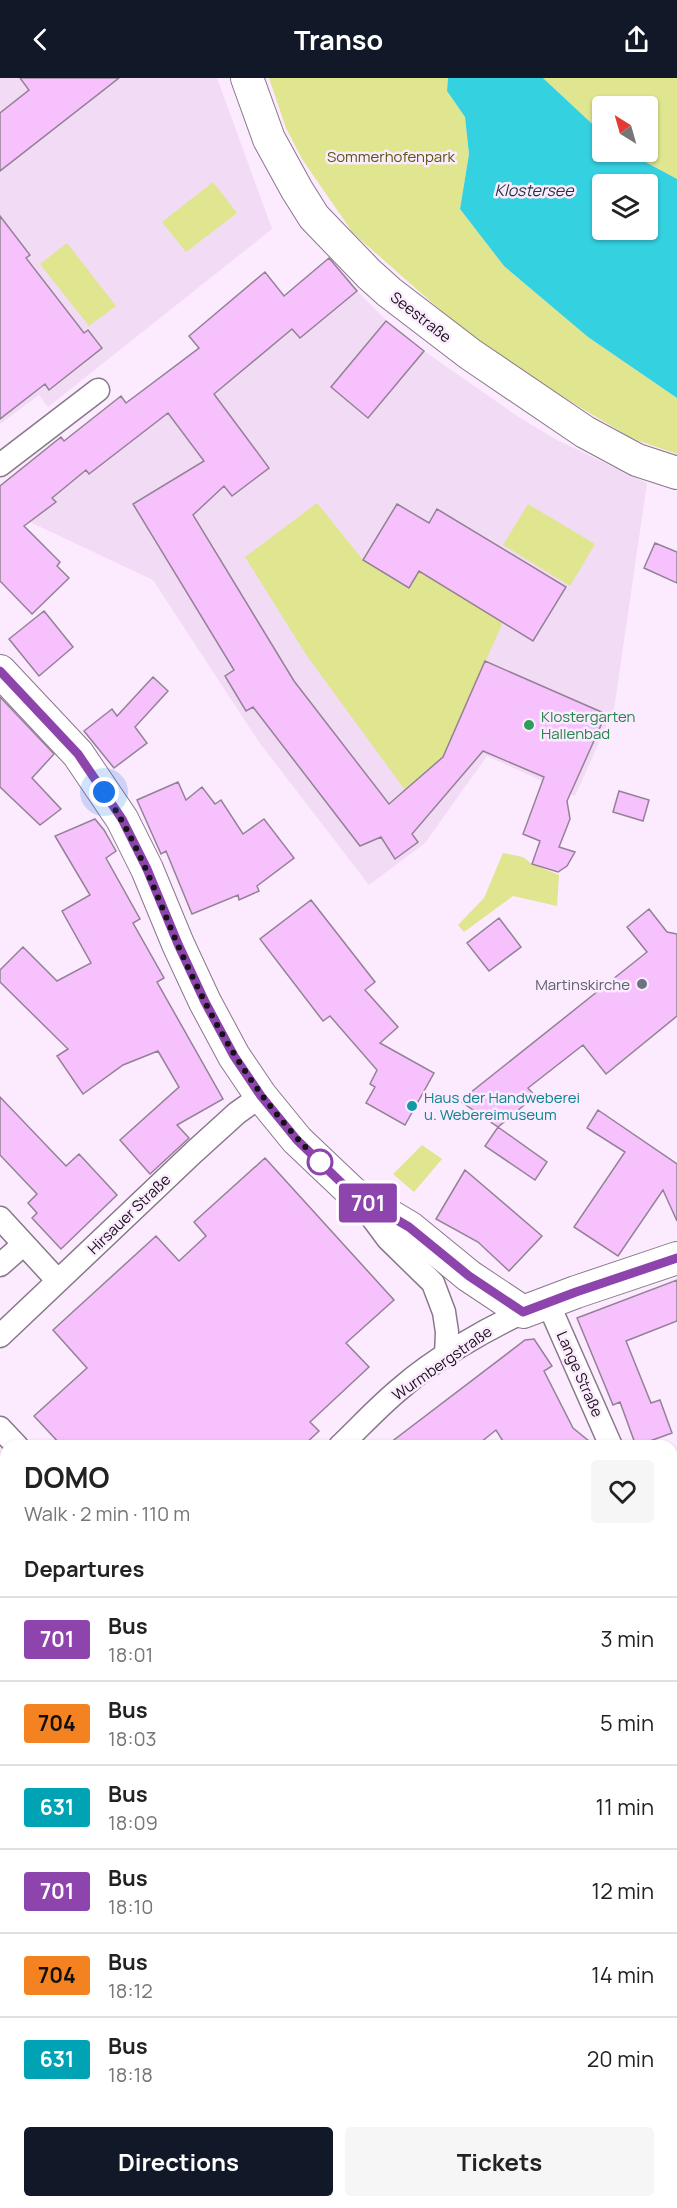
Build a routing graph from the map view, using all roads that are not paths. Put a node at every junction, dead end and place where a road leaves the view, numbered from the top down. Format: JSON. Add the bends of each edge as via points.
{"nodes":[{"id":1,"x":247,"y":78,"type":"edge"},
{"id":2,"x":98,"y":390,"type":"dead end"},
{"id":3,"x":0,"y":465,"type":"edge"},
{"id":4,"x":677,"y":473,"type":"edge"},
{"id":5,"x":0,"y":671,"type":"edge"},
{"id":6,"x":261,"y":1096,"type":"junction"},
{"id":7,"x":354,"y":1195,"type":"junction"},
{"id":8,"x":0,"y":1218,"type":"edge"},
{"id":9,"x":24,"y":1244,"type":"junction"},
{"id":10,"x":677,"y":1258,"type":"edge"},
{"id":11,"x":0,"y":1265,"type":"edge"},
{"id":12,"x":58,"y":1281,"type":"junction"},
{"id":13,"x":536,"y":1308,"type":"junction"},
{"id":14,"x":0,"y":1336,"type":"edge"},
{"id":15,"x":446,"y":1356,"type":"junction"},
{"id":16,"x":0,"y":1428,"type":"edge"},
{"id":17,"x":11,"y":1440,"type":"edge"},
{"id":18,"x":346,"y":1440,"type":"edge"},
{"id":19,"x":608,"y":1440,"type":"edge"}],
"edges":[{"from":1,"to":4,"type":"main road","name":"Seestraße","via":[[281,164],[314,217],[389,292],[470,354],[585,432],[637,460]]},
{"from":2,"to":3,"type":"street"},
{"from":5,"to":6,"type":"main road","via":[[78,754],[122,819],[205,1002]]},
{"from":6,"to":7,"type":"main road","via":[[297,1140]]},
{"from":6,"to":12,"type":"street","name":"Hirsauer Straße","via":[[194,1152]]},
{"from":7,"to":13,"type":"main road","via":[[409,1227],[469,1276]]},
{"from":7,"to":15,"type":"street","via":[[388,1239],[433,1283],[444,1312]]},
{"from":8,"to":9,"type":"street"},
{"from":9,"to":11,"type":"street"},
{"from":9,"to":12,"type":"street"},
{"from":10,"to":13,"type":"main road"},
{"from":12,"to":14,"type":"street","name":"Hirsauer Straße"},
{"from":13,"to":15,"type":"street","name":"Wurmbergstraße","via":[[495,1325]]},
{"from":13,"to":19,"type":"street","name":"Lange Straße"},
{"from":15,"to":18,"type":"street","name":"Wurmbergstraße","via":[[402,1387]]},
{"from":16,"to":17,"type":"street"}]}
